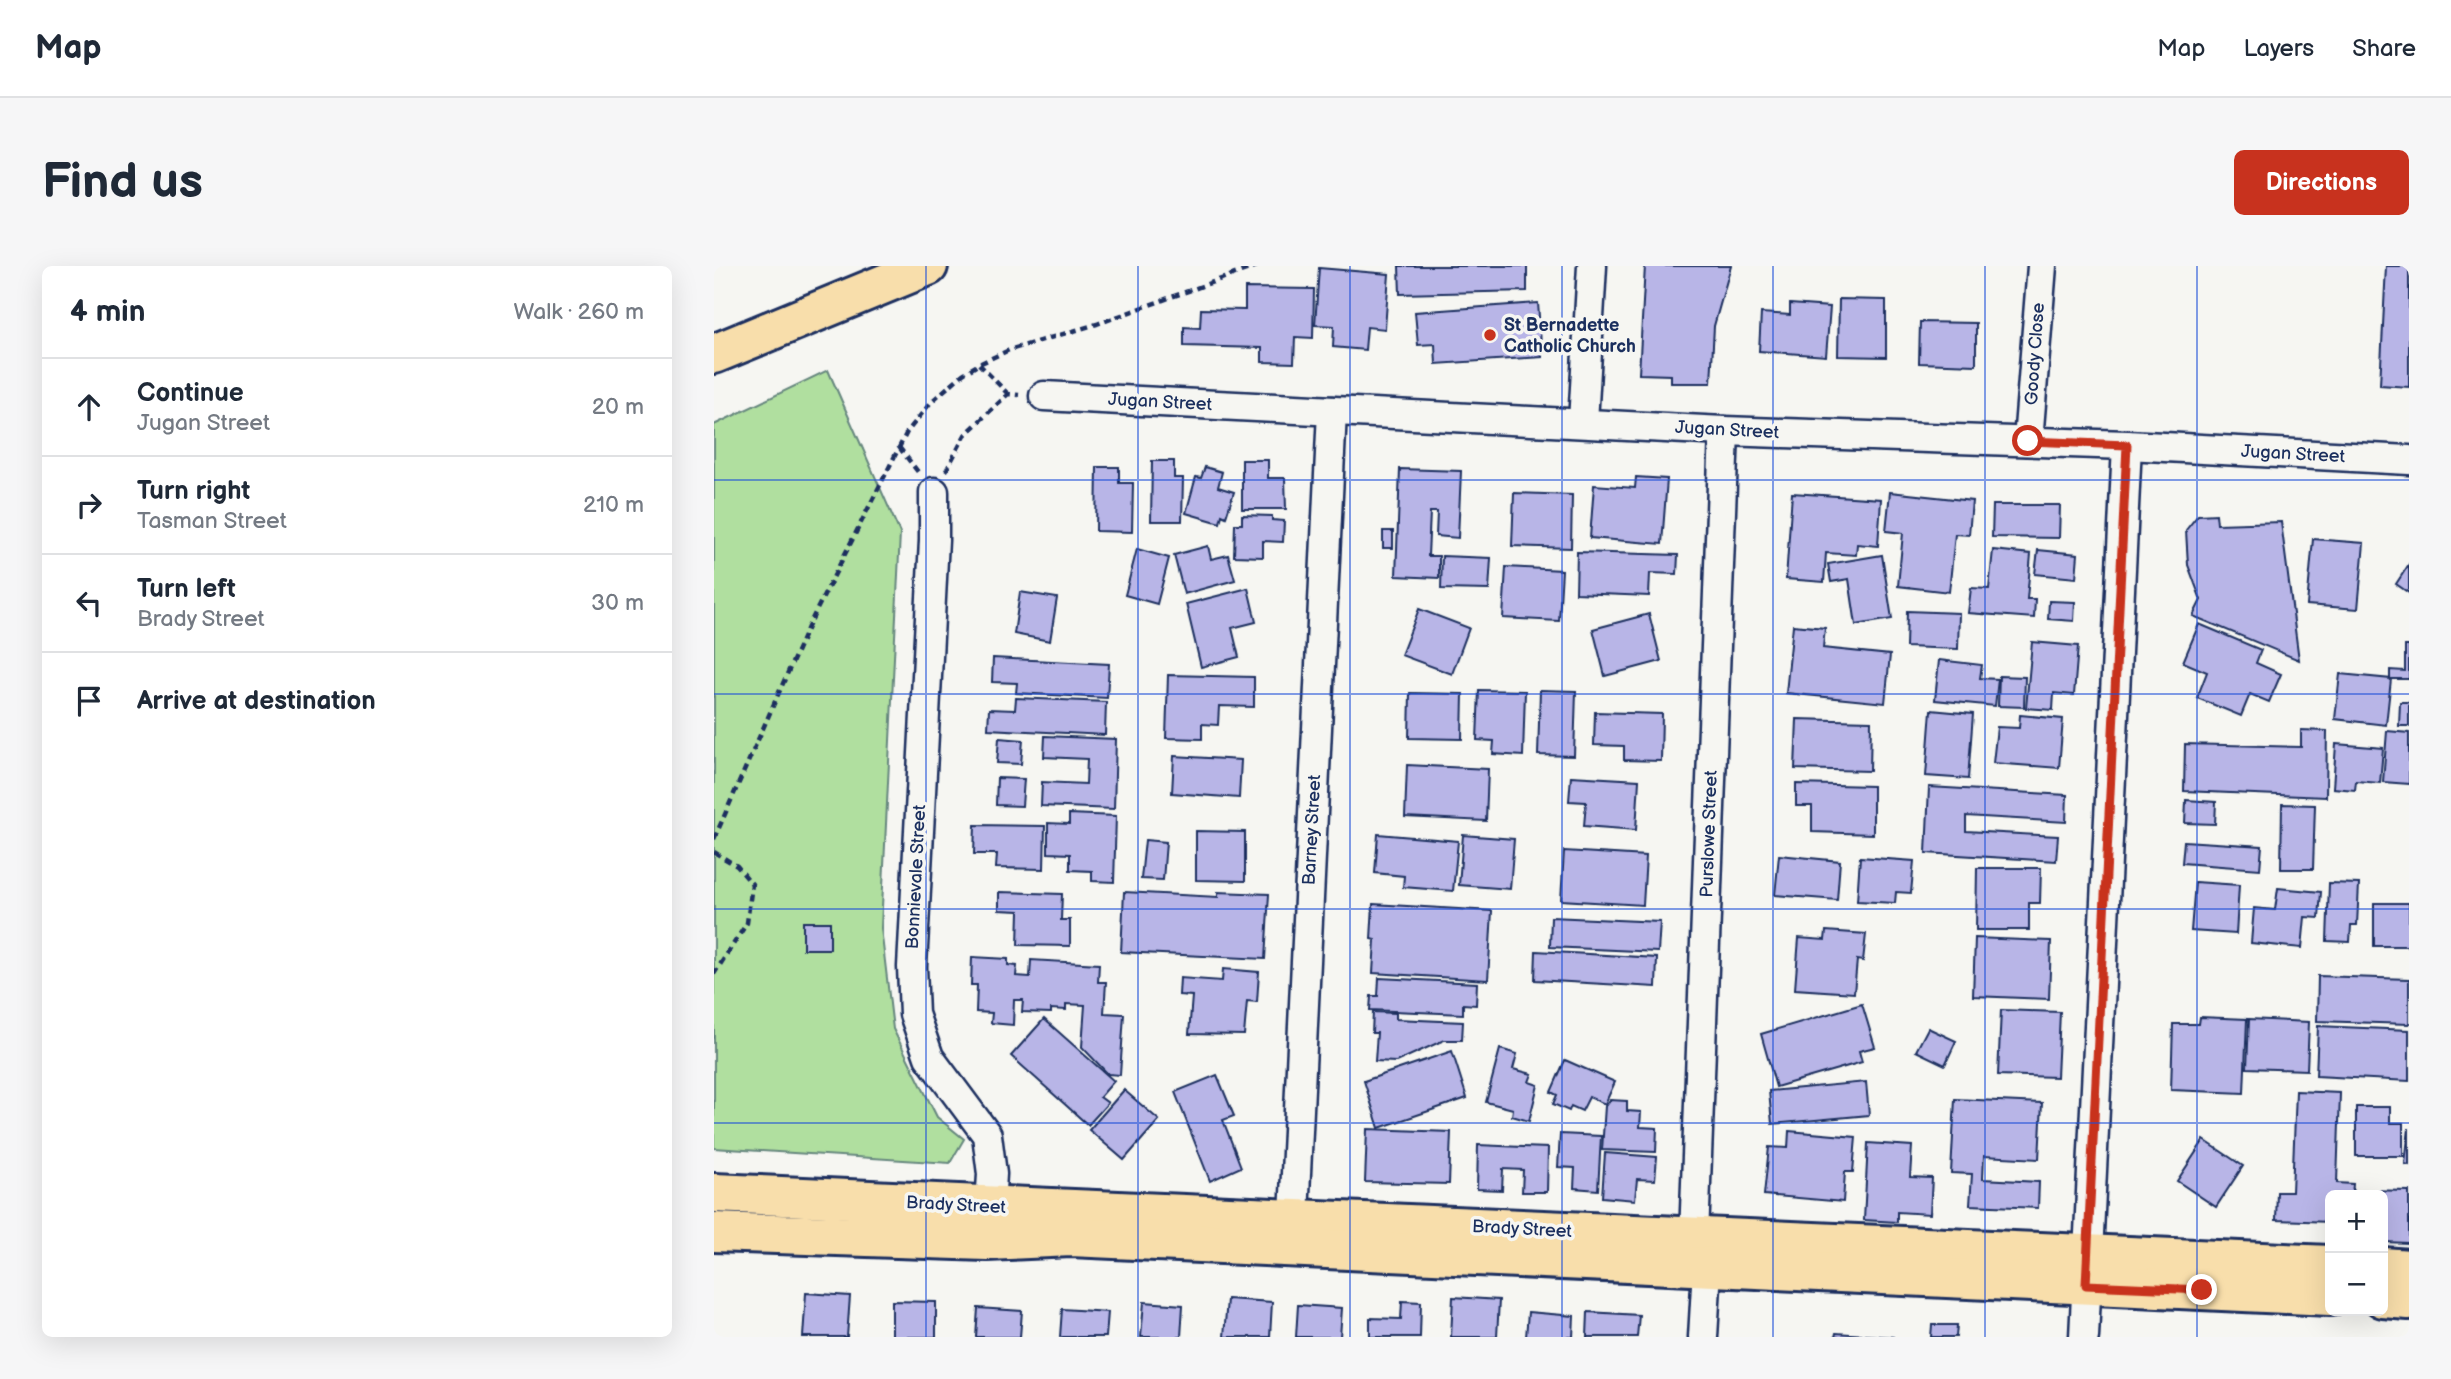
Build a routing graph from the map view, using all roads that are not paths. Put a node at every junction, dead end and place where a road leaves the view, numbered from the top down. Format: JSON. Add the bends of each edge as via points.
{"nodes":[{"id":1,"x":928,"y":266,"type":"edge"},
{"id":2,"x":1592,"y":266,"type":"edge"},
{"id":3,"x":2042,"y":266,"type":"edge"},
{"id":4,"x":714,"y":354,"type":"edge"},
{"id":5,"x":1044,"y":396,"type":"road end"},
{"id":6,"x":1332,"y":411,"type":"junction"},
{"id":7,"x":1583,"y":422,"type":"junction"},
{"id":8,"x":1724,"y":430,"type":"junction"},
{"id":9,"x":2028,"y":441,"type":"junction"},
{"id":10,"x":2127,"y":445,"type":"junction"},
{"id":11,"x":2409,"y":460,"type":"edge"},
{"id":12,"x":934,"y":492,"type":"road end"},
{"id":13,"x":714,"y":1194,"type":"edge"},
{"id":14,"x":989,"y":1223,"type":"junction"},
{"id":15,"x":714,"y":1232,"type":"edge"},
{"id":16,"x":1293,"y":1234,"type":"junction"},
{"id":17,"x":1700,"y":1252,"type":"junction"},
{"id":18,"x":2325,"y":1265,"type":"edge"},
{"id":19,"x":2388,"y":1267,"type":"edge"},
{"id":20,"x":2087,"y":1269,"type":"junction"},
{"id":21,"x":2409,"y":1269,"type":"edge"},
{"id":22,"x":2325,"y":1295,"type":"edge"},
{"id":23,"x":2388,"y":1298,"type":"edge"},
{"id":24,"x":2409,"y":1300,"type":"edge"},
{"id":25,"x":1703,"y":1337,"type":"edge"},
{"id":26,"x":2084,"y":1337,"type":"edge"}],
"edges":[{"from":1,"to":4,"type":"main road"},
{"from":2,"to":7,"type":"street"},
{"from":3,"to":9,"type":"street","name":"Goody Close"},
{"from":5,"to":6,"type":"street","name":"Jugan Street"},
{"from":6,"to":7,"type":"street","name":"Jugan Street"},
{"from":6,"to":16,"type":"street","name":"Barney Street"},
{"from":7,"to":8,"type":"street","name":"Jugan Street"},
{"from":8,"to":9,"type":"street","name":"Jugan Street"},
{"from":8,"to":17,"type":"street","name":"Purslowe Street"},
{"from":9,"to":10,"type":"street","name":"Jugan Street"},
{"from":10,"to":11,"type":"street","name":"Jugan Street"},
{"from":10,"to":20,"type":"street"},
{"from":12,"to":14,"type":"street","name":"Bonnievale Street","via":[[912,967],[914,1014],[929,1057],[987,1135],[992,1174]]},
{"from":13,"to":14,"type":"main road","name":"Brady Street"},
{"from":14,"to":15,"type":"main road","name":"Brady Street"},
{"from":14,"to":16,"type":"main road","name":"Brady Street"},
{"from":16,"to":17,"type":"main road","name":"Brady Street"},
{"from":17,"to":20,"type":"main road","name":"Brady Street"},
{"from":17,"to":25,"type":"street","name":"Purslowe Street"},
{"from":18,"to":20,"type":"main road","name":"Brady Street"},
{"from":19,"to":21,"type":"main road"},
{"from":20,"to":22,"type":"main road","name":"Brady Street"},
{"from":20,"to":26,"type":"street"},
{"from":23,"to":24,"type":"main road"}]}
